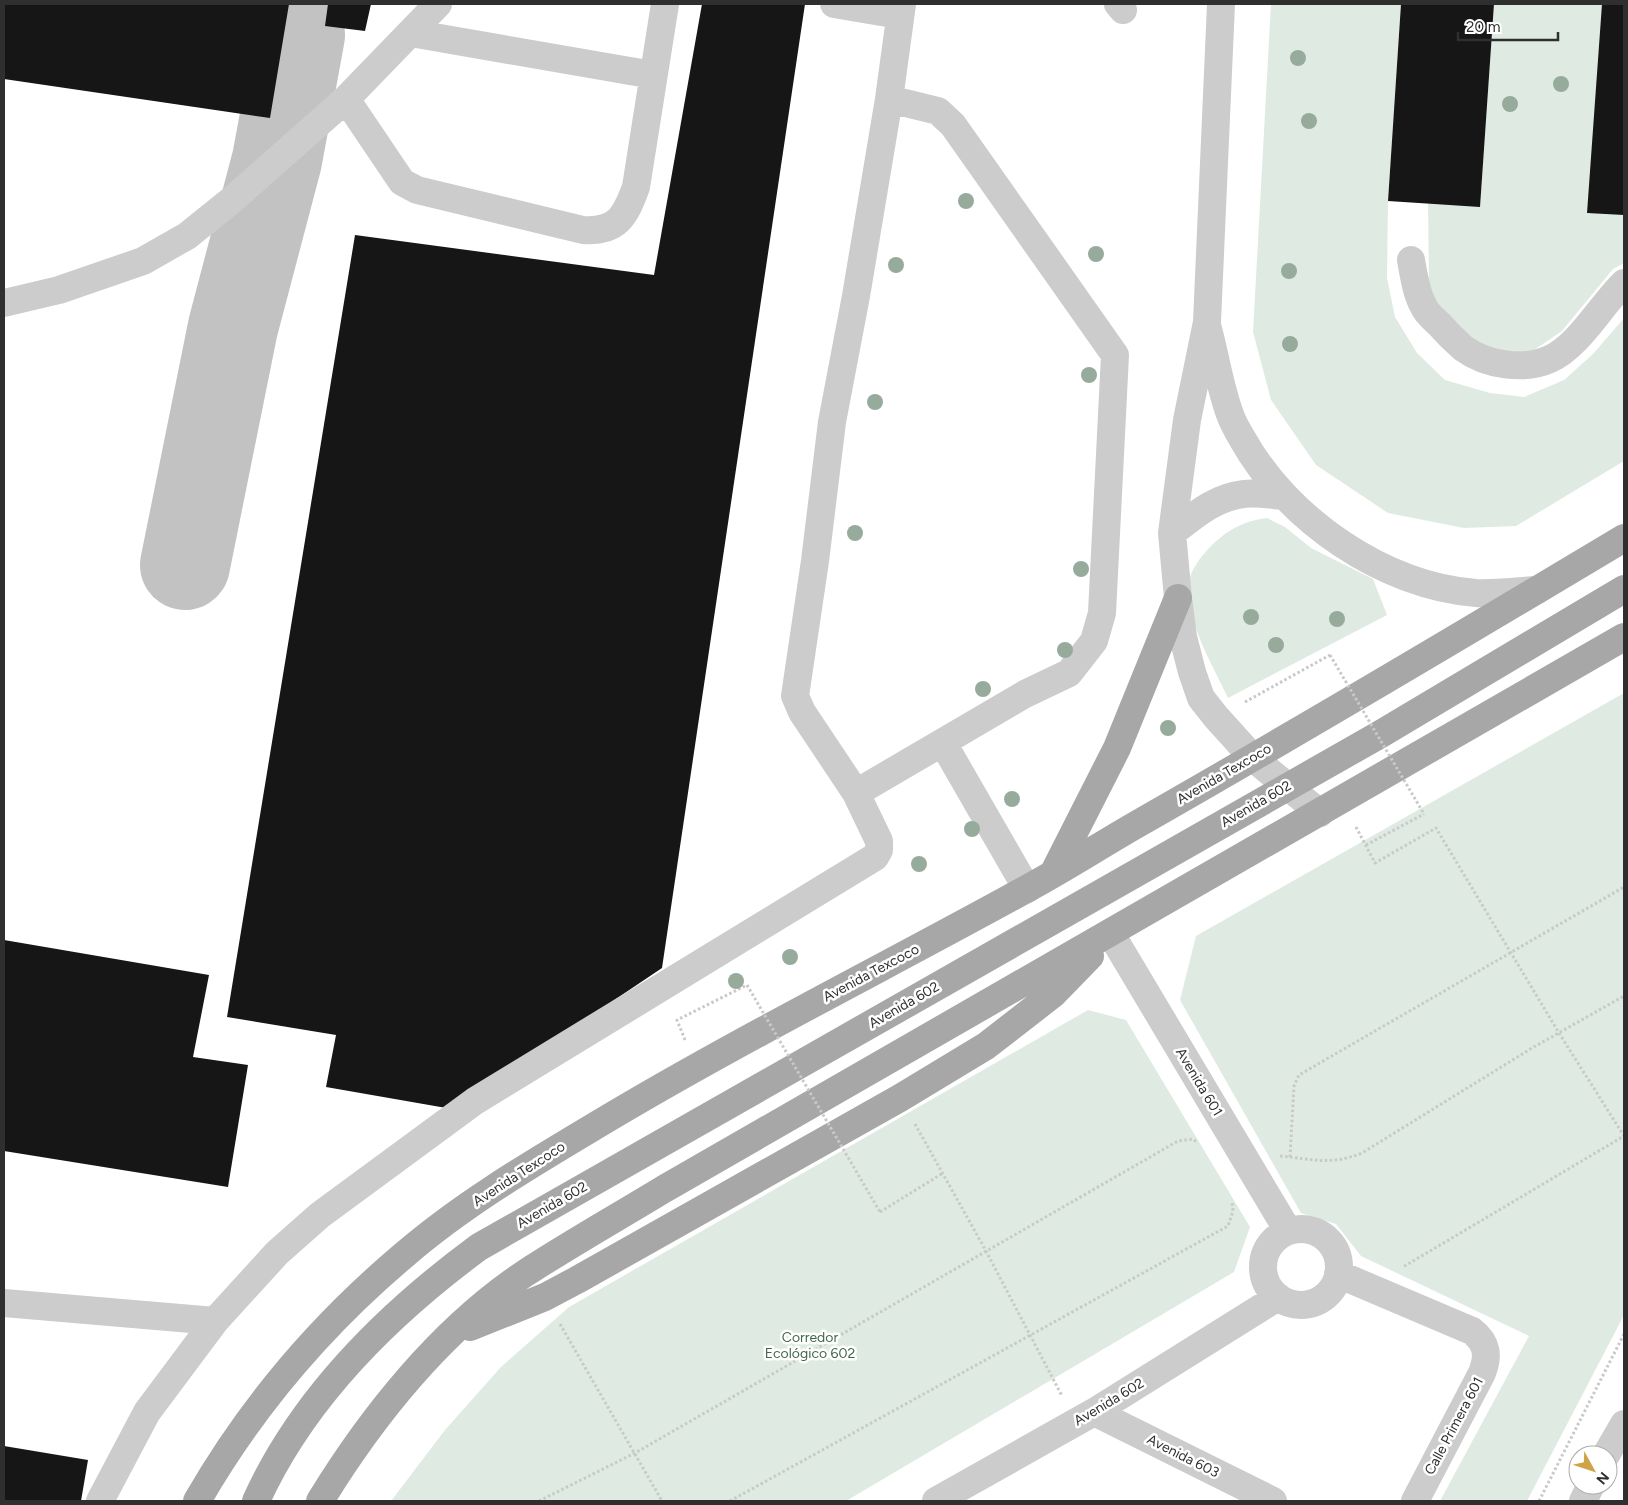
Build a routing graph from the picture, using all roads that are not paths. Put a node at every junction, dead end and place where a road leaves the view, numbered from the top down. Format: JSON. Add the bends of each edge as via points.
{"nodes":[{"id":1,"x":438,"y":4,"type":"edge"},
{"id":2,"x":666,"y":4,"type":"edge"},
{"id":3,"x":834,"y":4,"type":"edge"},
{"id":4,"x":1221,"y":4,"type":"edge"},
{"id":5,"x":900,"y":10,"type":"edge"},
{"id":6,"x":411,"y":33,"type":"junction"},
{"id":7,"x":653,"y":75,"type":"junction"},
{"id":8,"x":346,"y":99,"type":"junction"},
{"id":9,"x":889,"y":99,"type":"junction"},
{"id":10,"x":1411,"y":260,"type":"dead end"},
{"id":11,"x":1624,"y":283,"type":"edge"},
{"id":12,"x":4,"y":303,"type":"edge"},
{"id":13,"x":1207,"y":322,"type":"junction"},
{"id":14,"x":1283,"y":496,"type":"junction"},
{"id":15,"x":1172,"y":533,"type":"junction"},
{"id":16,"x":1624,"y":538,"type":"edge"},
{"id":17,"x":1624,"y":589,"type":"edge"},
{"id":18,"x":1537,"y":590,"type":"junction"},
{"id":19,"x":1178,"y":598,"type":"junction"},
{"id":20,"x":1624,"y":637,"type":"edge"},
{"id":21,"x":943,"y":743,"type":"junction"},
{"id":22,"x":1253,"y":758,"type":"junction"},
{"id":23,"x":1288,"y":786,"type":"junction"},
{"id":24,"x":856,"y":793,"type":"junction"},
{"id":25,"x":1320,"y":813,"type":"junction"},
{"id":26,"x":1054,"y":872,"type":"junction"},
{"id":27,"x":1027,"y":889,"type":"junction"},
{"id":28,"x":1111,"y":934,"type":"junction"},
{"id":29,"x":1288,"y":1231,"type":"junction"},
{"id":30,"x":1338,"y":1274,"type":"junction"},
{"id":31,"x":1278,"y":1297,"type":"junction"},
{"id":32,"x":4,"y":1303,"type":"edge"},
{"id":33,"x":215,"y":1321,"type":"junction"},
{"id":34,"x":448,"y":1337,"type":"junction"},
{"id":35,"x":1085,"y":1417,"type":"junction"},
{"id":36,"x":1624,"y":1424,"type":"edge"},
{"id":37,"x":1612,"y":1445,"type":"edge"},
{"id":38,"x":100,"y":1501,"type":"edge"},
{"id":39,"x":197,"y":1501,"type":"edge"},
{"id":40,"x":256,"y":1501,"type":"edge"},
{"id":41,"x":320,"y":1501,"type":"edge"},
{"id":42,"x":936,"y":1501,"type":"edge"},
{"id":43,"x":1273,"y":1501,"type":"edge"},
{"id":44,"x":1415,"y":1501,"type":"edge"}],
"edges":[{"from":1,"to":6,"type":"street"},
{"from":2,"to":7,"type":"street"},
{"from":3,"to":5,"type":"street"},
{"from":4,"to":13,"type":"street"},
{"from":5,"to":9,"type":"street"},
{"from":6,"to":7,"type":"street"},
{"from":6,"to":8,"type":"street"},
{"from":7,"to":8,"type":"street","via":[[636,187],[627,211],[614,225],[600,231],[583,230],[417,190],[402,182]]},
{"from":8,"to":12,"type":"street","via":[[187,236],[143,261],[59,290]]},
{"from":9,"to":21,"type":"street","via":[[938,111],[953,125],[1115,355],[1102,613],[1094,641],[1068,673],[1025,694]]},
{"from":9,"to":24,"type":"street","via":[[832,422],[795,696],[802,712]]},
{"from":10,"to":11,"type":"street","via":[[1424,309],[1464,349],[1492,362],[1523,366],[1551,359],[1576,338]]},
{"from":13,"to":14,"type":"street","via":[[1231,418],[1252,456]]},
{"from":13,"to":15,"type":"street","via":[[1187,420]]},
{"from":14,"to":15,"type":"street","via":[[1244,494],[1224,499],[1206,507]]},
{"from":14,"to":18,"type":"street","via":[[1340,542],[1384,568],[1430,584],[1476,593]]},
{"from":15,"to":19,"type":"street"},
{"from":16,"to":18,"type":"main road","name":"Avenida Texcoco"},
{"from":17,"to":23,"type":"main road","name":"Avenida 602"},
{"from":18,"to":22,"type":"main road","name":"Avenida Texcoco"},
{"from":19,"to":22,"type":"street","via":[[1183,637],[1202,698]]},
{"from":19,"to":26,"type":"main road","via":[[1117,748]]},
{"from":20,"to":25,"type":"main road"},
{"from":21,"to":24,"type":"street"},
{"from":21,"to":27,"type":"street"},
{"from":22,"to":23,"type":"street"},
{"from":22,"to":26,"type":"main road","name":"Avenida Texcoco"},
{"from":23,"to":25,"type":"street"},
{"from":23,"to":40,"type":"main road","name":"Avenida 602","via":[[479,1247],[410,1301],[342,1369],[310,1410]]},
{"from":24,"to":33,"type":"street","via":[[879,841],[875,857],[475,1101],[320,1215],[277,1253]]},
{"from":25,"to":28,"type":"main road"},
{"from":26,"to":27,"type":"main road","name":"Avenida Texcoco"},
{"from":27,"to":39,"type":"main road","name":"Avenida Texcoco","via":[[696,1066],[458,1213],[358,1295],[314,1340],[239,1434]]},
{"from":28,"to":29,"type":"street","name":"Avenida 601"},
{"from":28,"to":34,"type":"main road","via":[[673,1184],[524,1274]]},
{"from":28,"to":34,"type":"main road","via":[[1053,994],[986,1046],[900,1098],[544,1297]]},
{"from":29,"to":30,"type":"street","via":[[1308,1230],[1326,1238],[1336,1254]]},
{"from":29,"to":31,"type":"street","via":[[1272,1243],[1264,1262],[1266,1282]]},
{"from":30,"to":31,"type":"street","via":[[1330,1291],[1314,1302],[1296,1304]]},
{"from":30,"to":44,"type":"street","name":"Calle Primera 601","via":[[1472,1330],[1486,1348],[1487,1361],[1482,1373]]},
{"from":31,"to":35,"type":"street","name":"Avenida 602"},
{"from":32,"to":33,"type":"street"},
{"from":33,"to":38,"type":"street","via":[[147,1412]]},
{"from":34,"to":41,"type":"main road","via":[[363,1435]]},
{"from":35,"to":42,"type":"street","name":"Avenida 602"},
{"from":35,"to":43,"type":"street","name":"Avenida 603"},
{"from":36,"to":37,"type":"street"}]}
